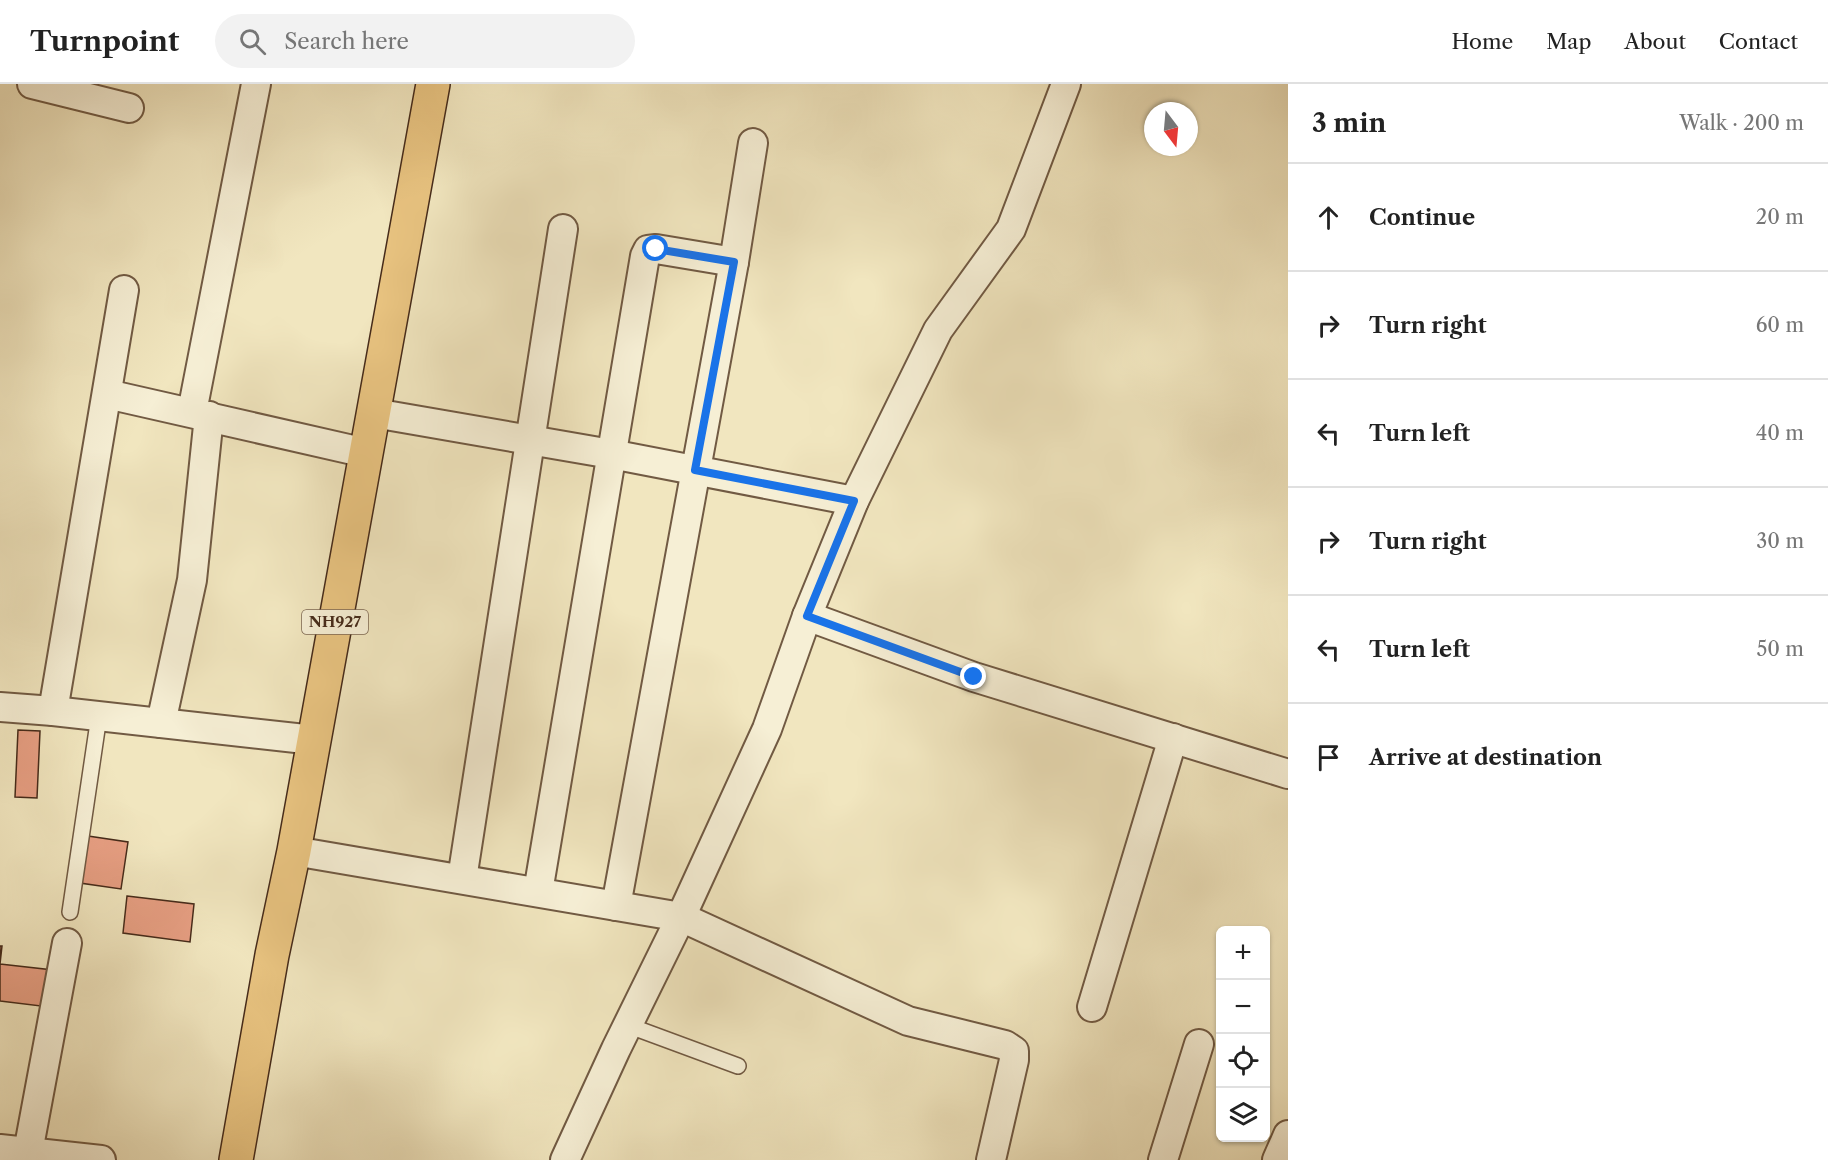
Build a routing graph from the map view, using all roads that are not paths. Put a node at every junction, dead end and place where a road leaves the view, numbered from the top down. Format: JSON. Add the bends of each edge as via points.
{"nodes":[{"id":1,"x":32,"y":84,"type":"edge"},
{"id":2,"x":256,"y":84,"type":"edge"},
{"id":3,"x":433,"y":84,"type":"edge"},
{"id":4,"x":1066,"y":84,"type":"edge"},
{"id":5,"x":129,"y":108,"type":"dead end"},
{"id":6,"x":753,"y":143,"type":"dead end"},
{"id":7,"x":563,"y":229,"type":"dead end"},
{"id":8,"x":734,"y":262,"type":"junction"},
{"id":9,"x":124,"y":290,"type":"dead end"},
{"id":10,"x":107,"y":394,"type":"junction"},
{"id":11,"x":374,"y":413,"type":"junction"},
{"id":12,"x":200,"y":414,"type":"junction"},
{"id":13,"x":531,"y":439,"type":"junction"},
{"id":14,"x":366,"y":453,"type":"junction"},
{"id":15,"x":612,"y":454,"type":"junction"},
{"id":16,"x":695,"y":470,"type":"junction"},
{"id":17,"x":854,"y":501,"type":"junction"},
{"id":18,"x":807,"y":616,"type":"junction"},
{"id":19,"x":0,"y":707,"type":"edge"},
{"id":20,"x":53,"y":711,"type":"junction"},
{"id":21,"x":99,"y":716,"type":"junction"},
{"id":22,"x":160,"y":723,"type":"junction"},
{"id":23,"x":1173,"y":738,"type":"junction"},
{"id":24,"x":314,"y":740,"type":"junction"},
{"id":25,"x":1288,"y":774,"type":"edge"},
{"id":26,"x":294,"y":851,"type":"junction"},
{"id":27,"x":462,"y":879,"type":"junction"},
{"id":28,"x":538,"y":892,"type":"junction"},
{"id":29,"x":616,"y":906,"type":"junction"},
{"id":30,"x":70,"y":912,"type":"dead end"},
{"id":31,"x":681,"y":916,"type":"junction"},
{"id":32,"x":67,"y":943,"type":"dead end"},
{"id":33,"x":1092,"y":1007,"type":"dead end"},
{"id":34,"x":627,"y":1025,"type":"junction"},
{"id":35,"x":1199,"y":1044,"type":"dead end"},
{"id":36,"x":738,"y":1066,"type":"dead end"},
{"id":37,"x":1288,"y":1136,"type":"edge"},
{"id":38,"x":0,"y":1149,"type":"edge"},
{"id":39,"x":28,"y":1152,"type":"junction"},
{"id":40,"x":101,"y":1160,"type":"edge"},
{"id":41,"x":236,"y":1160,"type":"edge"},
{"id":42,"x":565,"y":1160,"type":"edge"},
{"id":43,"x":991,"y":1160,"type":"edge"},
{"id":44,"x":1163,"y":1160,"type":"edge"},
{"id":45,"x":1277,"y":1160,"type":"edge"}],
"edges":[{"from":1,"to":5,"type":"street"},
{"from":2,"to":12,"type":"street"},
{"from":3,"to":11,"type":"highway","number":"NH927"},
{"from":4,"to":17,"type":"street","via":[[1011,229],[938,330]]},
{"from":6,"to":8,"type":"street"},
{"from":7,"to":13,"type":"street"},
{"from":8,"to":15,"type":"street","via":[[648,250]]},
{"from":8,"to":16,"type":"street"},
{"from":9,"to":10,"type":"street"},
{"from":10,"to":12,"type":"street"},
{"from":10,"to":20,"type":"street"},
{"from":11,"to":13,"type":"street"},
{"from":11,"to":14,"type":"highway","number":"NH927"},
{"from":12,"to":14,"type":"street"},
{"from":12,"to":22,"type":"street","via":[[192,580]]},
{"from":13,"to":15,"type":"street"},
{"from":13,"to":27,"type":"street"},
{"from":14,"to":24,"type":"highway","number":"NH927"},
{"from":15,"to":16,"type":"street"},
{"from":15,"to":28,"type":"street"},
{"from":16,"to":17,"type":"street"},
{"from":16,"to":29,"type":"street"},
{"from":17,"to":18,"type":"street"},
{"from":18,"to":23,"type":"street","via":[[974,677]]},
{"from":18,"to":31,"type":"street","via":[[767,729]]},
{"from":19,"to":20,"type":"street"},
{"from":20,"to":21,"type":"street"},
{"from":21,"to":22,"type":"street"},
{"from":21,"to":30,"type":"lane"},
{"from":22,"to":24,"type":"street"},
{"from":23,"to":25,"type":"street"},
{"from":23,"to":33,"type":"street"},
{"from":24,"to":26,"type":"highway","number":"NH927"},
{"from":26,"to":27,"type":"street"},
{"from":26,"to":41,"type":"highway","number":"NH927"},
{"from":27,"to":28,"type":"street"},
{"from":28,"to":29,"type":"street"},
{"from":29,"to":31,"type":"street"},
{"from":31,"to":34,"type":"street"},
{"from":31,"to":43,"type":"street","via":[[908,1021],[1005,1045],[1014,1051]]},
{"from":32,"to":39,"type":"street"},
{"from":34,"to":36,"type":"lane"},
{"from":34,"to":42,"type":"street"},
{"from":35,"to":44,"type":"street"},
{"from":37,"to":45,"type":"street"},
{"from":38,"to":39,"type":"street"},
{"from":39,"to":40,"type":"street"}]}
